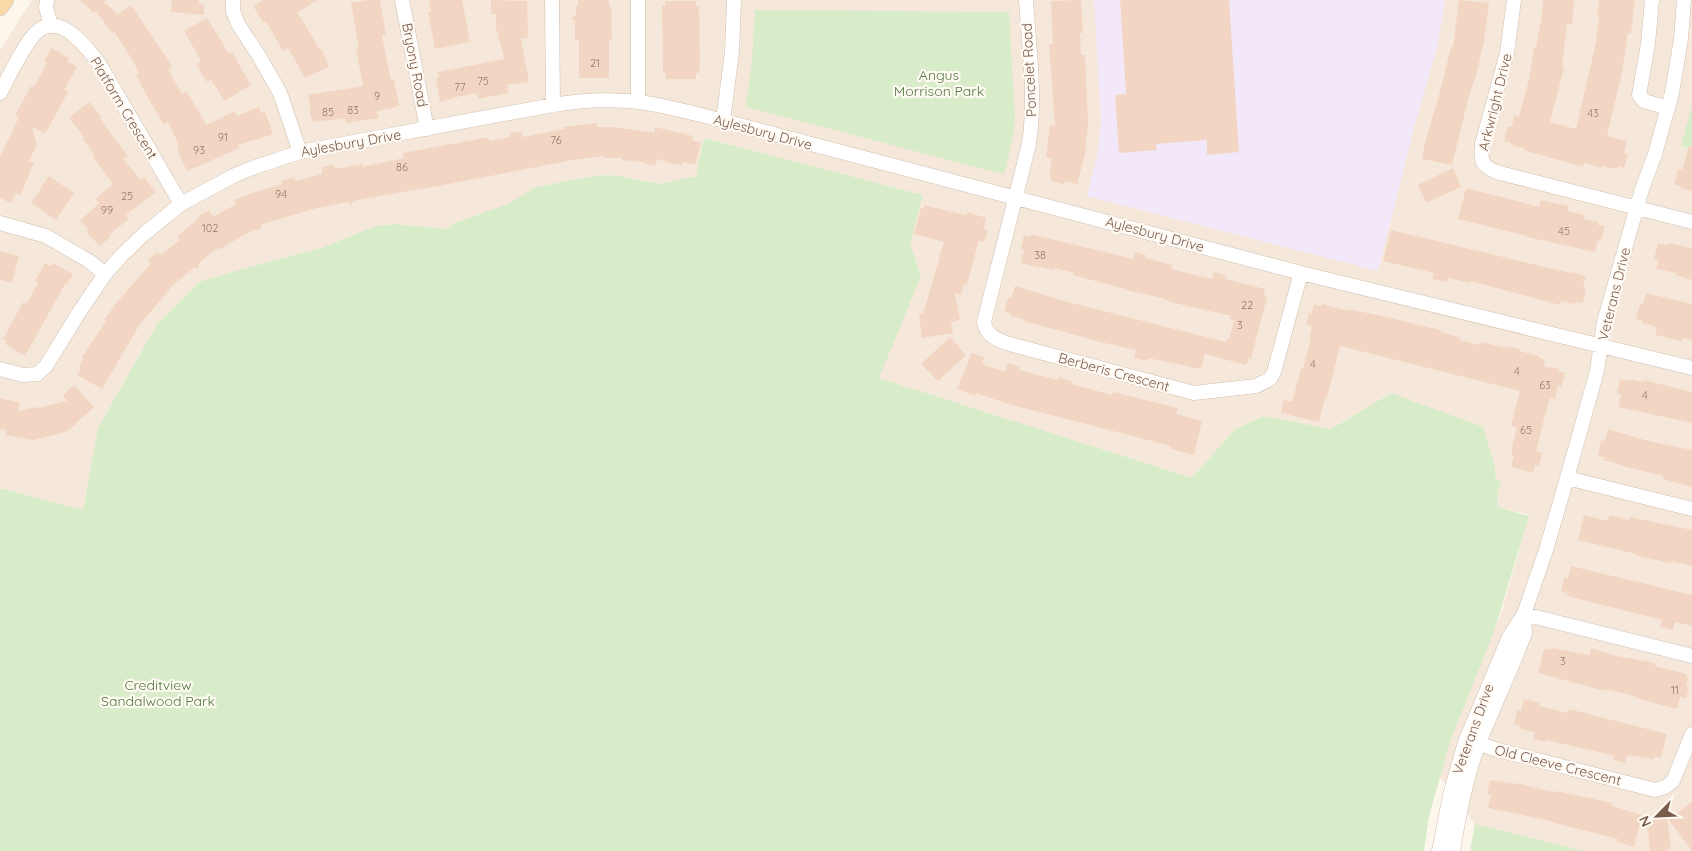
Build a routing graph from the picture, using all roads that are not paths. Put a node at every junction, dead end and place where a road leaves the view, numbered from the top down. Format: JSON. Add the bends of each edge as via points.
{"nodes":[{"id":1,"x":5,"y":0,"type":"edge"},
{"id":2,"x":47,"y":0,"type":"edge"},
{"id":3,"x":233,"y":0,"type":"edge"},
{"id":4,"x":402,"y":0,"type":"edge"},
{"id":5,"x":552,"y":0,"type":"edge"},
{"id":6,"x":638,"y":0,"type":"edge"},
{"id":7,"x":734,"y":0,"type":"edge"},
{"id":8,"x":1026,"y":0,"type":"edge"},
{"id":9,"x":1514,"y":0,"type":"edge"},
{"id":10,"x":1652,"y":0,"type":"edge"},
{"id":11,"x":1684,"y":0,"type":"edge"},
{"id":12,"x":0,"y":7,"type":"edge"},
{"id":13,"x":51,"y":26,"type":"junction"},
{"id":14,"x":0,"y":93,"type":"edge"},
{"id":15,"x":638,"y":102,"type":"junction"},
{"id":16,"x":553,"y":105,"type":"junction"},
{"id":17,"x":1668,"y":108,"type":"junction"},
{"id":18,"x":723,"y":121,"type":"junction"},
{"id":19,"x":427,"y":129,"type":"junction"},
{"id":20,"x":300,"y":152,"type":"junction"},
{"id":21,"x":1015,"y":198,"type":"junction"},
{"id":22,"x":182,"y":204,"type":"junction"},
{"id":23,"x":1637,"y":208,"type":"junction"},
{"id":24,"x":1692,"y":222,"type":"edge"},
{"id":25,"x":0,"y":223,"type":"edge"},
{"id":26,"x":1301,"y":273,"type":"junction"},
{"id":27,"x":105,"y":274,"type":"junction"},
{"id":28,"x":1601,"y":346,"type":"junction"},
{"id":29,"x":1692,"y":368,"type":"edge"},
{"id":30,"x":0,"y":369,"type":"edge"},
{"id":31,"x":1567,"y":478,"type":"junction"},
{"id":32,"x":1692,"y":509,"type":"edge"},
{"id":33,"x":1524,"y":614,"type":"junction"},
{"id":34,"x":1692,"y":656,"type":"edge"},
{"id":35,"x":1692,"y":734,"type":"edge"},
{"id":36,"x":1479,"y":744,"type":"junction"},
{"id":37,"x":1439,"y":851,"type":"edge"},
{"id":38,"x":1453,"y":851,"type":"edge"}],
"edges":[{"from":1,"to":12,"type":"main road"},
{"from":2,"to":13,"type":"street"},
{"from":3,"to":20,"type":"street","via":[[238,24],[280,93]]},
{"from":4,"to":19,"type":"street","name":"Bryony Road"},
{"from":5,"to":16,"type":"street"},
{"from":6,"to":15,"type":"street"},
{"from":7,"to":18,"type":"street"},
{"from":8,"to":21,"type":"street","name":"Poncelet Road","via":[[1032,126]]},
{"from":9,"to":23,"type":"street","name":"Arkwright Drive","via":[[1507,53],[1482,144],[1484,165],[1500,173]]},
{"from":10,"to":17,"type":"street","via":[[1639,95],[1644,101]]},
{"from":11,"to":17,"type":"street","name":"Veterans Drive","via":[[1682,39]]},
{"from":13,"to":14,"type":"street","via":[[43,27],[32,38]]},
{"from":13,"to":22,"type":"street","name":"Platform Crescent","via":[[65,29],[93,55]]},
{"from":15,"to":16,"type":"street","name":"Aylesbury Drive"},
{"from":15,"to":18,"type":"street","name":"Aylesbury Drive"},
{"from":16,"to":19,"type":"street","name":"Aylesbury Drive"},
{"from":17,"to":23,"type":"street","name":"Veterans Drive"},
{"from":18,"to":21,"type":"street","name":"Aylesbury Drive"},
{"from":19,"to":20,"type":"street","name":"Aylesbury Drive"},
{"from":20,"to":22,"type":"street","name":"Aylesbury Drive","via":[[220,182]]},
{"from":21,"to":26,"type":"street","name":"Aylesbury Drive"},
{"from":21,"to":26,"type":"street","name":"Berberis Crescent","via":[[984,322],[988,334],[1006,344],[1146,381],[1194,393],[1256,386],[1270,379]]},
{"from":22,"to":27,"type":"street","name":"Aylesbury Drive","via":[[144,234]]},
{"from":23,"to":24,"type":"street"},
{"from":23,"to":28,"type":"street","name":"Veterans Drive","via":[[1604,322]]},
{"from":25,"to":27,"type":"street","via":[[53,240]]},
{"from":26,"to":28,"type":"street","name":"Aylesbury Drive"},
{"from":27,"to":30,"type":"street","name":"Aylesbury Drive","via":[[46,366],[37,374],[23,375]]},
{"from":28,"to":29,"type":"street","name":"Aylesbury Drive"},
{"from":28,"to":31,"type":"street","name":"Veterans Drive"},
{"from":31,"to":32,"type":"street"},
{"from":31,"to":33,"type":"street","name":"Veterans Drive"},
{"from":33,"to":34,"type":"street"},
{"from":33,"to":36,"type":"street","name":"Veterans Drive","via":[[1525,633]]},
{"from":33,"to":37,"type":"street","name":"Veterans Drive","via":[[1509,637],[1466,742],[1450,795]]},
{"from":35,"to":36,"type":"street","name":"Old Cleeve Crescent","via":[[1673,781],[1655,790]]},
{"from":36,"to":38,"type":"street","name":"Veterans Drive","via":[[1460,809]]}]}
